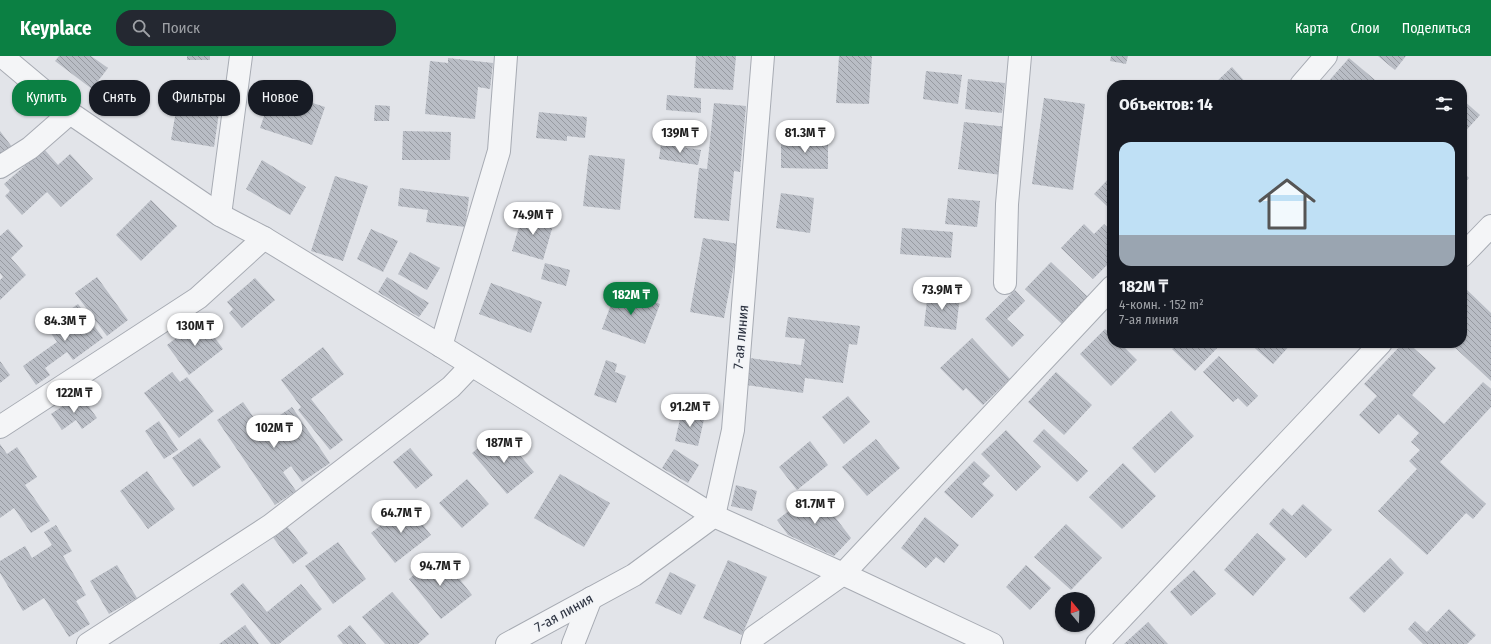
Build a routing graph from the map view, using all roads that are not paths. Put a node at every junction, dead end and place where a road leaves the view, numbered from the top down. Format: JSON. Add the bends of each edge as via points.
{"nodes":[{"id":1,"x":2,"y":56,"type":"edge"},
{"id":2,"x":241,"y":56,"type":"edge"},
{"id":3,"x":506,"y":56,"type":"edge"},
{"id":4,"x":764,"y":56,"type":"edge"},
{"id":5,"x":1020,"y":56,"type":"edge"},
{"id":6,"x":1308,"y":56,"type":"edge"},
{"id":7,"x":1326,"y":56,"type":"edge"},
{"id":8,"x":31,"y":80,"type":"edge"},
{"id":9,"x":1304,"y":80,"type":"edge"},
{"id":10,"x":1306,"y":80,"type":"edge"},
{"id":11,"x":67,"y":116,"type":"edge"},
{"id":12,"x":74,"y":116,"type":"edge"},
{"id":13,"x":0,"y":167,"type":"edge"},
{"id":14,"x":220,"y":215,"type":"junction"},
{"id":15,"x":1491,"y":226,"type":"edge"},
{"id":16,"x":264,"y":238,"type":"junction"},
{"id":17,"x":1467,"y":251,"type":"edge"},
{"id":18,"x":1005,"y":283,"type":"dead end"},
{"id":19,"x":1107,"y":292,"type":"edge"},
{"id":20,"x":441,"y":346,"type":"junction"},
{"id":21,"x":1375,"y":348,"type":"edge"},
{"id":22,"x":471,"y":366,"type":"junction"},
{"id":23,"x":0,"y":427,"type":"edge"},
{"id":24,"x":714,"y":516,"type":"junction"},
{"id":25,"x":843,"y":574,"type":"junction"},
{"id":26,"x":591,"y":598,"type":"junction"},
{"id":27,"x":756,"y":642,"type":"edge"},
{"id":28,"x":88,"y":644,"type":"edge"},
{"id":29,"x":507,"y":644,"type":"edge"},
{"id":30,"x":573,"y":644,"type":"edge"},
{"id":31,"x":992,"y":644,"type":"edge"},
{"id":32,"x":1097,"y":644,"type":"edge"}],
"edges":[{"from":1,"to":8,"type":"street"},
{"from":2,"to":14,"type":"street"},
{"from":3,"to":20,"type":"street","via":[[499,151]]},
{"from":4,"to":24,"type":"street","name":"7-ая линия","via":[[733,430]]},
{"from":5,"to":18,"type":"street","via":[[1007,204]]},
{"from":6,"to":9,"type":"street"},
{"from":7,"to":10,"type":"street"},
{"from":11,"to":13,"type":"street","via":[[30,148]]},
{"from":12,"to":14,"type":"street"},
{"from":14,"to":16,"type":"street"},
{"from":15,"to":17,"type":"street"},
{"from":16,"to":20,"type":"street"},
{"from":16,"to":23,"type":"street","via":[[198,298]]},
{"from":19,"to":25,"type":"street"},
{"from":20,"to":22,"type":"street"},
{"from":21,"to":32,"type":"street"},
{"from":22,"to":24,"type":"street"},
{"from":22,"to":28,"type":"street","via":[[451,387],[271,525]]},
{"from":24,"to":25,"type":"street"},
{"from":24,"to":26,"type":"street","name":"7-ая линия","via":[[634,574]]},
{"from":25,"to":27,"type":"street"},
{"from":25,"to":31,"type":"street"},
{"from":26,"to":29,"type":"street","name":"7-ая линия"},
{"from":26,"to":30,"type":"street"}]}
